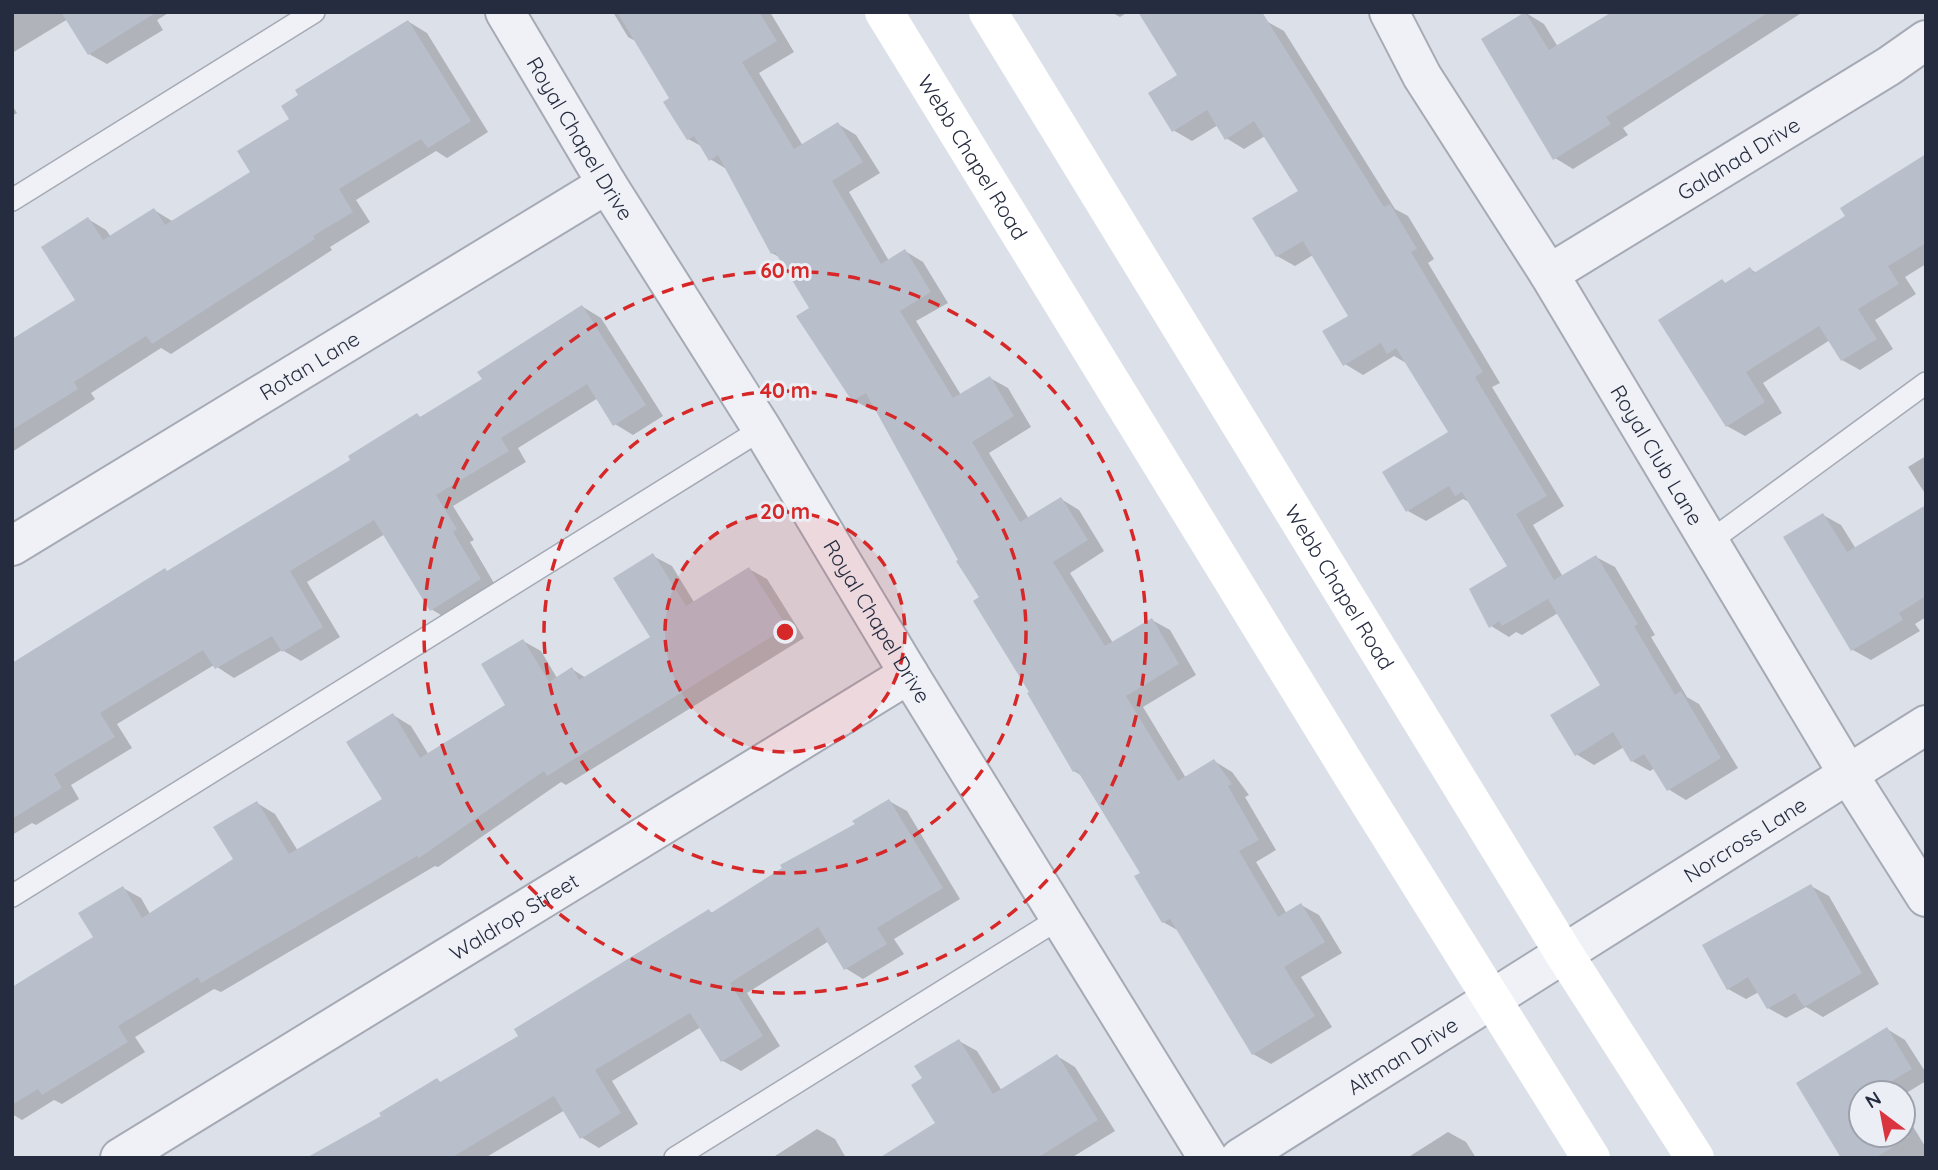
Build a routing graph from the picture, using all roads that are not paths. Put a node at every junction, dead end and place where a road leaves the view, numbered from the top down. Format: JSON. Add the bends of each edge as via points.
{"nodes":[{"id":1,"x":314,"y":12,"type":"edge"},
{"id":2,"x":505,"y":12,"type":"edge"},
{"id":3,"x":884,"y":12,"type":"edge"},
{"id":4,"x":988,"y":12,"type":"edge"},
{"id":5,"x":1399,"y":16,"type":"edge"},
{"id":6,"x":1926,"y":40,"type":"edge"},
{"id":7,"x":607,"y":184,"type":"junction"},
{"id":8,"x":12,"y":200,"type":"edge"},
{"id":9,"x":1549,"y":274,"type":"junction"},
{"id":10,"x":1926,"y":383,"type":"edge"},
{"id":11,"x":762,"y":429,"type":"junction"},
{"id":12,"x":1709,"y":542,"type":"junction"},
{"id":13,"x":12,"y":546,"type":"edge"},
{"id":14,"x":909,"y":674,"type":"junction"},
{"id":15,"x":1926,"y":725,"type":"edge"},
{"id":16,"x":1848,"y":774,"type":"junction"},
{"id":17,"x":12,"y":896,"type":"edge"},
{"id":18,"x":1926,"y":897,"type":"edge"},
{"id":19,"x":1060,"y":918,"type":"junction"},
{"id":20,"x":1563,"y":952,"type":"junction"},
{"id":21,"x":1491,"y":999,"type":"junction"},
{"id":22,"x":120,"y":1158,"type":"edge"},
{"id":23,"x":675,"y":1158,"type":"edge"},
{"id":24,"x":1208,"y":1158,"type":"edge"},
{"id":25,"x":1240,"y":1158,"type":"edge"},
{"id":26,"x":1591,"y":1158,"type":"edge"},
{"id":27,"x":1695,"y":1158,"type":"edge"}],
"edges":[{"from":1,"to":8,"type":"lane"},
{"from":2,"to":7,"type":"street","name":"Royal Chapel Drive"},
{"from":3,"to":21,"type":"main road","name":"Webb Chapel Road"},
{"from":4,"to":20,"type":"main road","name":"Webb Chapel Road"},
{"from":5,"to":9,"type":"street","name":"Royal Club Lane","via":[[1422,76]]},
{"from":6,"to":9,"type":"street","name":"Galahad Drive"},
{"from":7,"to":11,"type":"street","name":"Royal Chapel Drive"},
{"from":7,"to":13,"type":"street","name":"Rotan Lane"},
{"from":9,"to":12,"type":"street","name":"Royal Club Lane"},
{"from":10,"to":12,"type":"lane"},
{"from":11,"to":14,"type":"street","name":"Royal Chapel Drive"},
{"from":11,"to":17,"type":"lane"},
{"from":12,"to":16,"type":"street","name":"Royal Club Lane"},
{"from":14,"to":19,"type":"street","name":"Royal Chapel Drive"},
{"from":14,"to":22,"type":"street","name":"Waldrop Street"},
{"from":15,"to":16,"type":"street","name":"Norcross Lane"},
{"from":16,"to":18,"type":"street","name":"Royal Club Lane"},
{"from":16,"to":20,"type":"street","name":"Norcross Lane"},
{"from":19,"to":23,"type":"lane"},
{"from":19,"to":24,"type":"street","name":"Royal Chapel Drive"},
{"from":20,"to":21,"type":"street","name":"Altman Drive"},
{"from":20,"to":27,"type":"main road","name":"Webb Chapel Road"},
{"from":21,"to":25,"type":"street","name":"Altman Drive"},
{"from":21,"to":26,"type":"main road","name":"Webb Chapel Road"}]}
